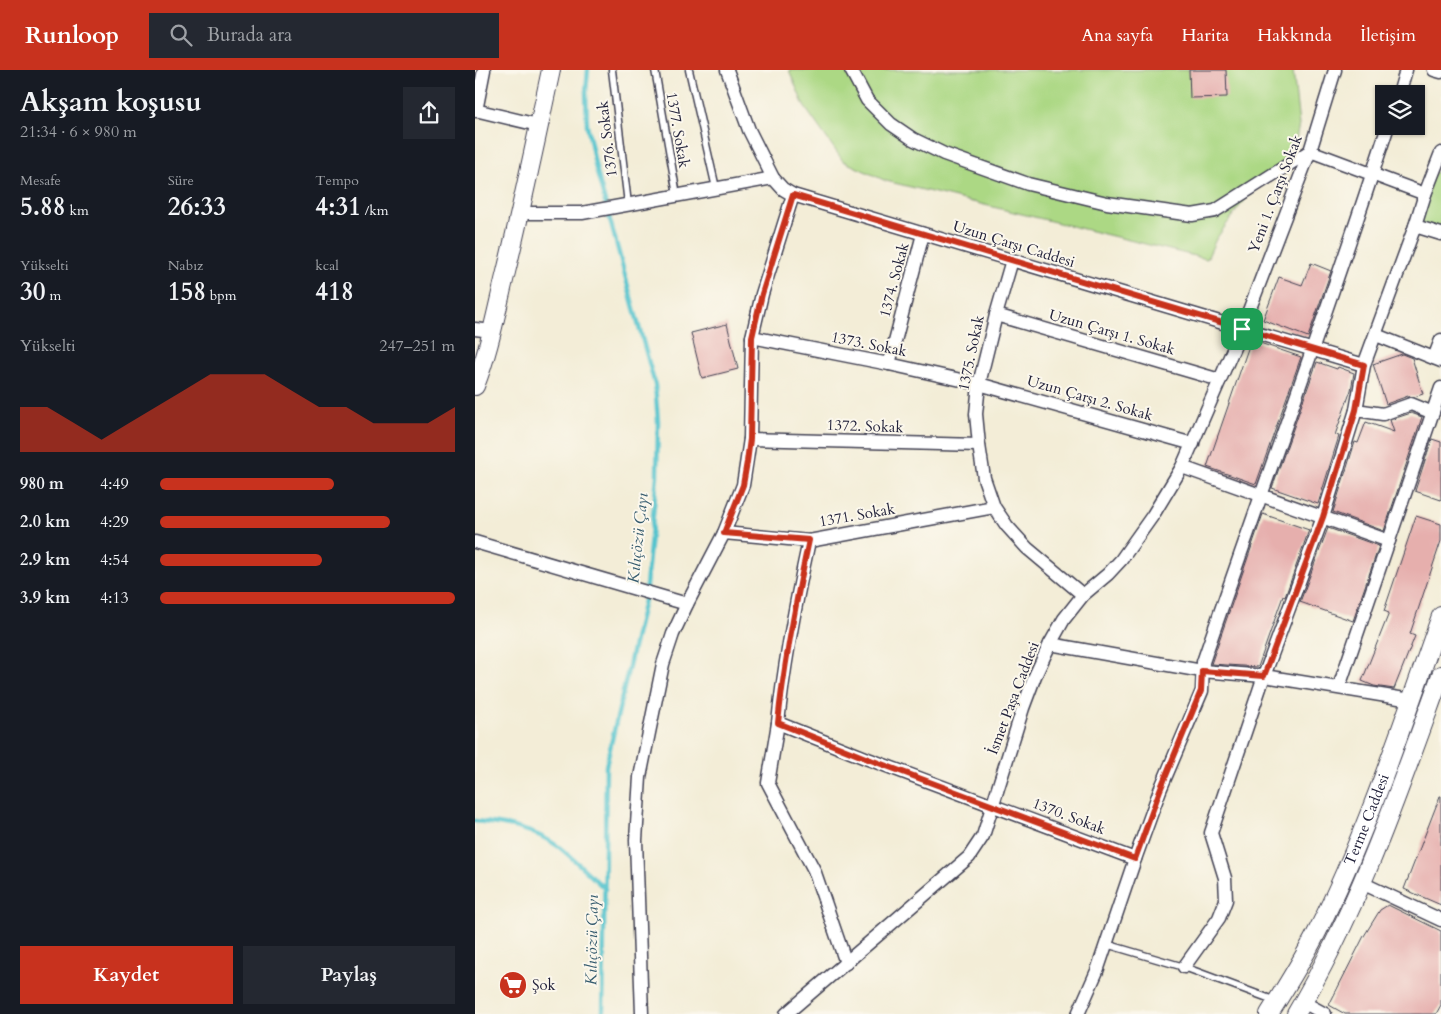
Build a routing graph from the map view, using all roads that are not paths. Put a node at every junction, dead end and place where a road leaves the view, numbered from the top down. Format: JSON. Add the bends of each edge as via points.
{"nodes":[{"id":1,"x":484,"y":70,"type":"edge"},
{"id":2,"x":551,"y":70,"type":"edge"},
{"id":3,"x":612,"y":70,"type":"edge"},
{"id":4,"x":655,"y":70,"type":"edge"},
{"id":5,"x":689,"y":70,"type":"edge"},
{"id":6,"x":727,"y":70,"type":"edge"},
{"id":7,"x":851,"y":70,"type":"edge"},
{"id":8,"x":1335,"y":70,"type":"edge"},
{"id":9,"x":1406,"y":70,"type":"edge"},
{"id":10,"x":1434,"y":70,"type":"edge"},
{"id":11,"x":1441,"y":72,"type":"edge"},
{"id":12,"x":1402,"y":85,"type":"edge"},
{"id":13,"x":476,"y":110,"type":"edge"},
{"id":14,"x":539,"y":125,"type":"junction"},
{"id":15,"x":1385,"y":135,"type":"edge"},
{"id":16,"x":1310,"y":151,"type":"junction"},
{"id":17,"x":1441,"y":153,"type":"edge"},
{"id":18,"x":1437,"y":173,"type":"edge"},
{"id":19,"x":1373,"y":175,"type":"junction"},
{"id":20,"x":773,"y":178,"type":"junction"},
{"id":21,"x":715,"y":188,"type":"junction"},
{"id":22,"x":1425,"y":194,"type":"junction"},
{"id":23,"x":677,"y":195,"type":"junction"},
{"id":24,"x":793,"y":195,"type":"junction"},
{"id":25,"x":628,"y":204,"type":"junction"},
{"id":26,"x":520,"y":213,"type":"junction"},
{"id":27,"x":1415,"y":226,"type":"junction"},
{"id":28,"x":923,"y":234,"type":"junction"},
{"id":29,"x":1441,"y":234,"type":"edge"},
{"id":30,"x":1013,"y":260,"type":"junction"},
{"id":31,"x":996,"y":315,"type":"junction"},
{"id":32,"x":1242,"y":329,"type":"junction"},
{"id":33,"x":484,"y":330,"type":"edge"},
{"id":34,"x":1375,"y":334,"type":"junction"},
{"id":35,"x":752,"y":337,"type":"junction"},
{"id":36,"x":1441,"y":340,"type":"edge"},
{"id":37,"x":1312,"y":350,"type":"junction"},
{"id":38,"x":1437,"y":360,"type":"edge"},
{"id":39,"x":889,"y":364,"type":"junction"},
{"id":40,"x":1364,"y":365,"type":"junction"},
{"id":41,"x":1220,"y":380,"type":"junction"},
{"id":42,"x":979,"y":384,"type":"junction"},
{"id":43,"x":475,"y":386,"type":"edge"},
{"id":44,"x":1441,"y":388,"type":"edge"},
{"id":45,"x":1356,"y":410,"type":"junction"},
{"id":46,"x":1433,"y":413,"type":"junction"},
{"id":47,"x":750,"y":439,"type":"junction"},
{"id":48,"x":1193,"y":444,"type":"junction"},
{"id":49,"x":979,"y":446,"type":"junction"},
{"id":50,"x":1182,"y":467,"type":"junction"},
{"id":51,"x":1261,"y":494,"type":"junction"},
{"id":52,"x":994,"y":507,"type":"junction"},
{"id":53,"x":1323,"y":517,"type":"junction"},
{"id":54,"x":724,"y":533,"type":"junction"},
{"id":55,"x":809,"y":540,"type":"junction"},
{"id":56,"x":1389,"y":541,"type":"junction"},
{"id":57,"x":475,"y":542,"type":"edge"},
{"id":58,"x":1083,"y":595,"type":"junction"},
{"id":59,"x":687,"y":604,"type":"junction"},
{"id":60,"x":1441,"y":616,"type":"edge"},
{"id":61,"x":1050,"y":644,"type":"junction"},
{"id":62,"x":1202,"y":671,"type":"junction"},
{"id":63,"x":1441,"y":675,"type":"edge"},
{"id":64,"x":1264,"y":676,"type":"junction"},
{"id":65,"x":1339,"y":687,"type":"junction"},
{"id":66,"x":1438,"y":693,"type":"edge"},
{"id":67,"x":1411,"y":700,"type":"junction"},
{"id":68,"x":778,"y":723,"type":"junction"},
{"id":69,"x":992,"y":804,"type":"junction"},
{"id":70,"x":1135,"y":859,"type":"junction"},
{"id":71,"x":1362,"y":883,"type":"junction"},
{"id":72,"x":1441,"y":920,"type":"edge"},
{"id":73,"x":1106,"y":944,"type":"junction"},
{"id":74,"x":846,"y":963,"type":"junction"},
{"id":75,"x":1184,"y":967,"type":"junction"},
{"id":76,"x":1273,"y":1008,"type":"edge"},
{"id":77,"x":1299,"y":1008,"type":"edge"},
{"id":78,"x":642,"y":1014,"type":"edge"},
{"id":79,"x":786,"y":1014,"type":"edge"},
{"id":80,"x":1078,"y":1014,"type":"edge"},
{"id":81,"x":1325,"y":1014,"type":"edge"}],
"edges":[{"from":1,"to":13,"type":"street"},
{"from":2,"to":14,"type":"main road"},
{"from":3,"to":25,"type":"lane","name":"1376. Sokak"},
{"from":4,"to":23,"type":"lane","name":"1377. Sokak"},
{"from":5,"to":21,"type":"lane"},
{"from":6,"to":20,"type":"street","name":"Uzun Çarşı Caddesi","via":[[749,130]]},
{"from":7,"to":16,"type":"street","via":[[867,100],[891,124],[913,139],[943,154],[1028,184],[1107,203],[1192,215],[1215,211]]},
{"from":8,"to":16,"type":"street","name":"Yeni 1. Çarşı Sokak"},
{"from":9,"to":12,"type":"street"},
{"from":10,"to":11,"type":"street"},
{"from":13,"to":14,"type":"street"},
{"from":14,"to":26,"type":"main road"},
{"from":15,"to":19,"type":"street"},
{"from":16,"to":19,"type":"street"},
{"from":16,"to":32,"type":"street","name":"Yeni 1. Çarşı Sokak"},
{"from":17,"to":18,"type":"street"},
{"from":18,"to":22,"type":"street"},
{"from":19,"to":22,"type":"street"},
{"from":19,"to":37,"type":"street"},
{"from":20,"to":21,"type":"street"},
{"from":20,"to":24,"type":"street","name":"Uzun Çarşı Caddesi"},
{"from":21,"to":23,"type":"street"},
{"from":22,"to":27,"type":"street"},
{"from":23,"to":25,"type":"street"},
{"from":24,"to":28,"type":"street","name":"Uzun Çarşı Caddesi"},
{"from":24,"to":35,"type":"street"},
{"from":25,"to":26,"type":"street","via":[[582,213]]},
{"from":26,"to":33,"type":"main road"},
{"from":27,"to":29,"type":"street"},
{"from":27,"to":34,"type":"street"},
{"from":28,"to":30,"type":"street","name":"Uzun Çarşı Caddesi"},
{"from":28,"to":39,"type":"street","name":"1374. Sokak"},
{"from":30,"to":31,"type":"street","name":"1375. Sokak"},
{"from":30,"to":32,"type":"street","name":"Uzun Çarşı Caddesi"},
{"from":31,"to":41,"type":"street","name":"Uzun Çarşı 1. Sokak"},
{"from":31,"to":42,"type":"street","name":"1375. Sokak"},
{"from":32,"to":37,"type":"street","name":"Uzun Çarşı Caddesi"},
{"from":32,"to":41,"type":"street","name":"İsmet Paşa Caddesi"},
{"from":33,"to":43,"type":"main road","via":[[483,366]]},
{"from":34,"to":38,"type":"street"},
{"from":34,"to":40,"type":"street"},
{"from":35,"to":39,"type":"street","name":"1373. Sokak"},
{"from":35,"to":47,"type":"street"},
{"from":36,"to":38,"type":"street"},
{"from":37,"to":40,"type":"street","name":"Uzun Çarşı Caddesi"},
{"from":37,"to":51,"type":"street"},
{"from":39,"to":42,"type":"street","name":"1373. Sokak"},
{"from":40,"to":45,"type":"street"},
{"from":41,"to":48,"type":"street","name":"İsmet Paşa Caddesi"},
{"from":42,"to":48,"type":"street","name":"Uzun Çarşı 2. Sokak"},
{"from":42,"to":49,"type":"street","name":"1375. Sokak"},
{"from":44,"to":46,"type":"street"},
{"from":45,"to":46,"type":"street","via":[[1383,414],[1411,404]]},
{"from":45,"to":53,"type":"street"},
{"from":46,"to":56,"type":"street"},
{"from":47,"to":49,"type":"street","name":"1372. Sokak"},
{"from":47,"to":54,"type":"street","via":[[743,485]]},
{"from":48,"to":50,"type":"street","name":"İsmet Paşa Caddesi"},
{"from":49,"to":52,"type":"street","name":"1375. Sokak","via":[[984,478]]},
{"from":50,"to":51,"type":"street"},
{"from":50,"to":58,"type":"street","name":"İsmet Paşa Caddesi","via":[[1121,560]]},
{"from":51,"to":53,"type":"street"},
{"from":51,"to":62,"type":"street"},
{"from":52,"to":55,"type":"street","name":"1371. Sokak"},
{"from":52,"to":58,"type":"street","name":"1375. Sokak","via":[[1027,548]]},
{"from":53,"to":56,"type":"street"},
{"from":53,"to":64,"type":"street"},
{"from":54,"to":55,"type":"street","name":"1371. Sokak"},
{"from":54,"to":59,"type":"street"},
{"from":55,"to":68,"type":"street","via":[[796,600]]},
{"from":56,"to":65,"type":"street"},
{"from":57,"to":59,"type":"street"},
{"from":58,"to":61,"type":"street","name":"İsmet Paşa Caddesi"},
{"from":59,"to":78,"type":"street","via":[[663,664],[640,777],[637,840]]},
{"from":60,"to":67,"type":"main road","name":"Terme Caddesi"},
{"from":61,"to":62,"type":"street"},
{"from":61,"to":69,"type":"street","name":"İsmet Paşa Caddesi","via":[[1026,700]]},
{"from":62,"to":64,"type":"street"},
{"from":62,"to":70,"type":"street","via":[[1201,691]]},
{"from":63,"to":66,"type":"main road","name":"Terme Caddesi"},
{"from":64,"to":65,"type":"street"},
{"from":64,"to":75,"type":"street","via":[[1211,833],[1225,878],[1226,900],[1219,918]]},
{"from":65,"to":67,"type":"street"},
{"from":66,"to":71,"type":"main road","name":"Terme Caddesi"},
{"from":67,"to":76,"type":"main road","name":"Terme Caddesi","via":[[1344,873],[1317,932]]},
{"from":68,"to":69,"type":"street","name":"1370. Sokak"},
{"from":68,"to":74,"type":"street","via":[[768,783],[814,870]]},
{"from":69,"to":70,"type":"street","name":"1370. Sokak"},
{"from":69,"to":74,"type":"street","name":"İsmet Paşa Caddesi","via":[[983,836],[969,858]]},
{"from":70,"to":73,"type":"street"},
{"from":71,"to":72,"type":"street"},
{"from":71,"to":77,"type":"main road","name":"Terme Caddesi"},
{"from":73,"to":75,"type":"lane"},
{"from":73,"to":80,"type":"street"},
{"from":74,"to":79,"type":"street","name":"İsmet Paşa Caddesi"},
{"from":75,"to":76,"type":"lane"},
{"from":77,"to":81,"type":"street"}]}
